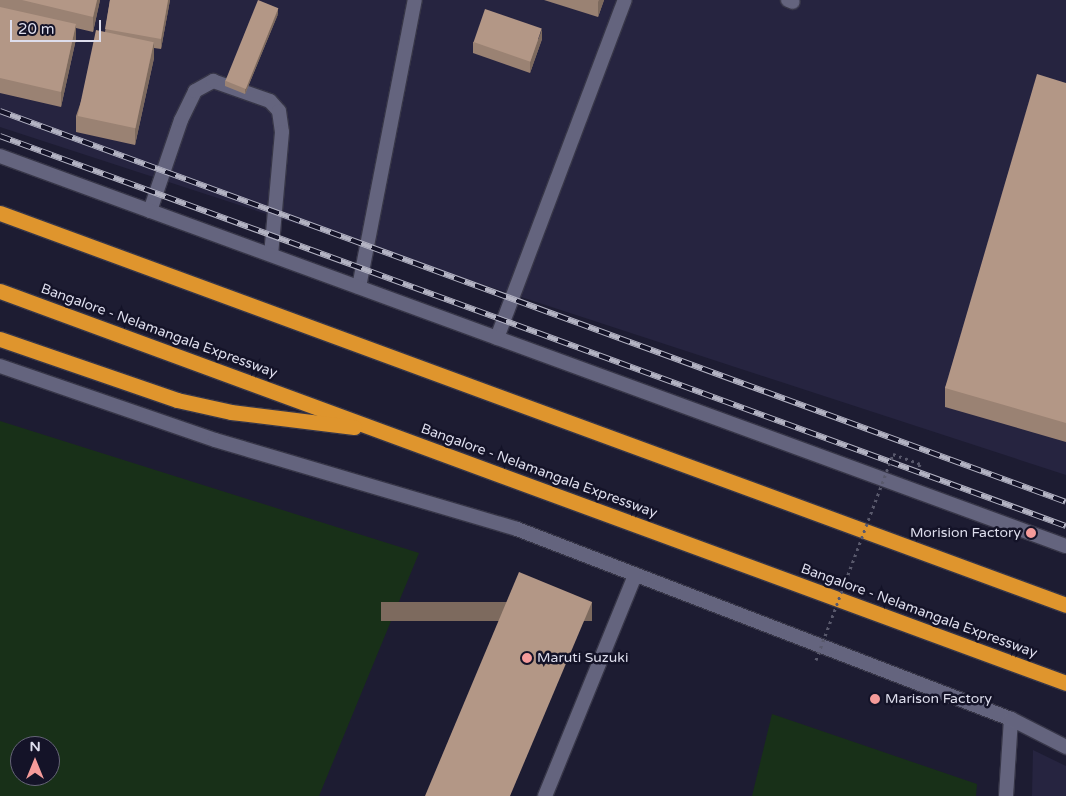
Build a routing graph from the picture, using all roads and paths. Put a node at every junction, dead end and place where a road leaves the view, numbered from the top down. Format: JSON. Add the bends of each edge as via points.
{"nodes":[{"id":1,"x":415,"y":0,"type":"edge"},
{"id":2,"x":625,"y":0,"type":"edge"},
{"id":3,"x":0,"y":156,"type":"edge"},
{"id":4,"x":150,"y":211,"type":"junction"},
{"id":5,"x":0,"y":213,"type":"edge"},
{"id":6,"x":271,"y":255,"type":"junction"},
{"id":7,"x":360,"y":287,"type":"junction"},
{"id":8,"x":0,"y":291,"type":"edge"},
{"id":9,"x":497,"y":338,"type":"junction"},
{"id":10,"x":0,"y":339,"type":"edge"},
{"id":11,"x":0,"y":366,"type":"edge"},
{"id":12,"x":381,"y":430,"type":"junction"},
{"id":13,"x":920,"y":464,"type":"dead end"},
{"id":14,"x":1066,"y":546,"type":"edge"},
{"id":15,"x":635,"y":575,"type":"junction"},
{"id":16,"x":1066,"y":605,"type":"edge"},
{"id":17,"x":816,"y":660,"type":"dead end"},
{"id":18,"x":1066,"y":683,"type":"edge"},
{"id":19,"x":1011,"y":719,"type":"junction"},
{"id":20,"x":1066,"y":747,"type":"edge"},
{"id":21,"x":545,"y":796,"type":"edge"},
{"id":22,"x":1006,"y":796,"type":"edge"}],
"edges":[{"from":1,"to":7,"type":"street"},
{"from":2,"to":9,"type":"street"},
{"from":3,"to":4,"type":"street"},
{"from":4,"to":6,"type":"street"},
{"from":4,"to":6,"type":"street","via":[[181,120],[195,91],[213,81],[270,101],[279,111],[282,132]]},
{"from":5,"to":16,"type":"highway"},
{"from":6,"to":7,"type":"street"},
{"from":7,"to":9,"type":"street"},
{"from":8,"to":12,"type":"highway","name":"Bangalore - Nelamangala Expressway"},
{"from":9,"to":14,"type":"street"},
{"from":10,"to":12,"type":"highway","via":[[177,400],[232,412]]},
{"from":11,"to":15,"type":"street","via":[[215,440],[517,529]]},
{"from":12,"to":18,"type":"highway","name":"Bangalore - Nelamangala Expressway"},
{"from":13,"to":17,"type":"path","bridge":true,"via":[[893,454]]},
{"from":15,"to":19,"type":"street"},
{"from":15,"to":21,"type":"street"},
{"from":19,"to":20,"type":"street"},
{"from":19,"to":22,"type":"street"}]}
